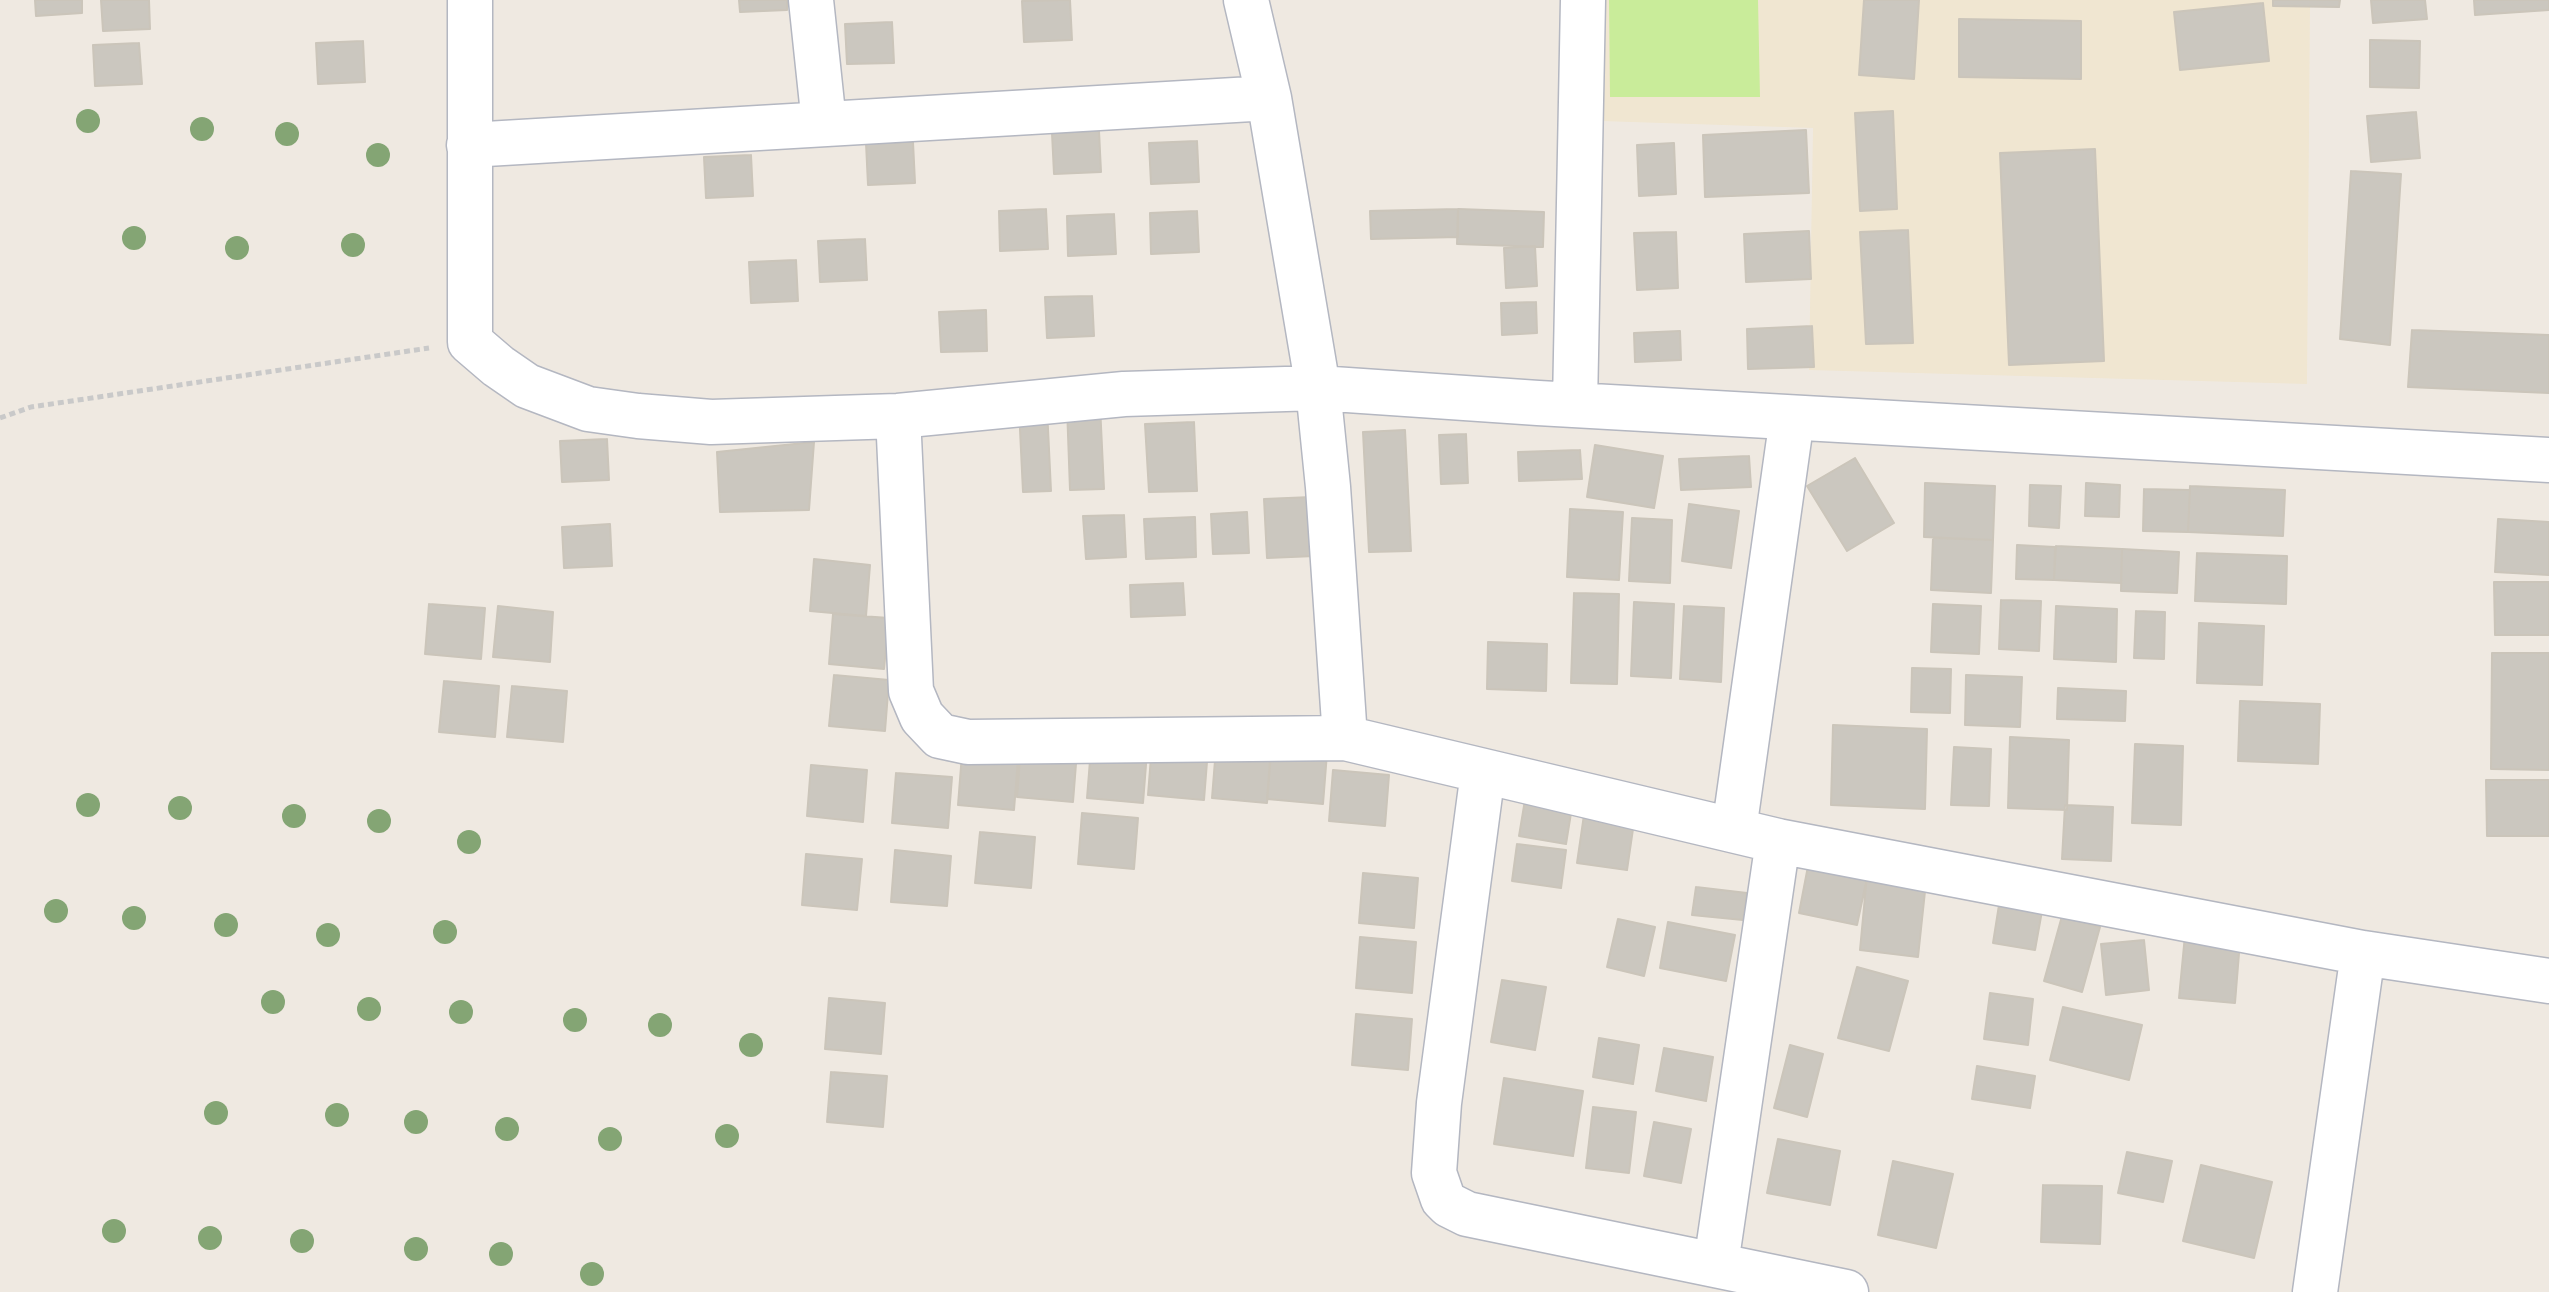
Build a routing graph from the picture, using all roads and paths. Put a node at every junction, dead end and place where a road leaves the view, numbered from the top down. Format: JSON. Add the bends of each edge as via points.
{"nodes":[{"id":1,"x":470,"y":0,"type":"edge"},
{"id":2,"x":811,"y":0,"type":"edge"},
{"id":3,"x":1246,"y":0,"type":"edge"},
{"id":4,"x":1583,"y":0,"type":"edge"},
{"id":5,"x":1269,"y":98,"type":"junction"},
{"id":6,"x":824,"y":123,"type":"junction"},
{"id":7,"x":469,"y":145,"type":"junction"},
{"id":8,"x":470,"y":342,"type":"junction"},
{"id":9,"x":1318,"y":388,"type":"junction"},
{"id":10,"x":1575,"y":405,"type":"junction"},
{"id":11,"x":898,"y":416,"type":"junction"},
{"id":12,"x":0,"y":418,"type":"edge"},
{"id":13,"x":1792,"y":418,"type":"junction"},
{"id":14,"x":2549,"y":460,"type":"edge"},
{"id":15,"x":1345,"y":738,"type":"junction"},
{"id":16,"x":1483,"y":772,"type":"junction"},
{"id":17,"x":1734,"y":830,"type":"junction"},
{"id":18,"x":1778,"y":841,"type":"junction"},
{"id":19,"x":2363,"y":953,"type":"junction"},
{"id":20,"x":2549,"y":981,"type":"edge"},
{"id":21,"x":1716,"y":1264,"type":"junction"},
{"id":22,"x":1846,"y":1292,"type":"edge"},
{"id":23,"x":2315,"y":1292,"type":"edge"}],
"edges":[{"from":1,"to":7,"type":"street"},
{"from":2,"to":6,"type":"street"},
{"from":3,"to":5,"type":"street"},
{"from":4,"to":10,"type":"street"},
{"from":5,"to":6,"type":"street"},
{"from":5,"to":9,"type":"street"},
{"from":6,"to":7,"type":"street"},
{"from":7,"to":8,"type":"street"},
{"from":8,"to":11,"type":"street","via":[[527,386],[588,409],[711,422]]},
{"from":8,"to":12,"type":"path","via":[[31,407]]},
{"from":9,"to":10,"type":"street"},
{"from":9,"to":11,"type":"street","via":[[1124,394]]},
{"from":9,"to":15,"type":"street"},
{"from":10,"to":13,"type":"street"},
{"from":11,"to":15,"type":"street","via":[[911,691],[922,717],[940,736],[968,742]]},
{"from":13,"to":14,"type":"street"},
{"from":13,"to":17,"type":"street"},
{"from":15,"to":16,"type":"street"},
{"from":16,"to":17,"type":"street"},
{"from":16,"to":21,"type":"street","via":[[1439,1103],[1434,1173],[1439,1189],[1449,1205],[1467,1214]]},
{"from":17,"to":18,"type":"street"},
{"from":18,"to":19,"type":"street"},
{"from":18,"to":21,"type":"street"},
{"from":19,"to":20,"type":"street"},
{"from":19,"to":23,"type":"street"},
{"from":21,"to":22,"type":"street"}]}
